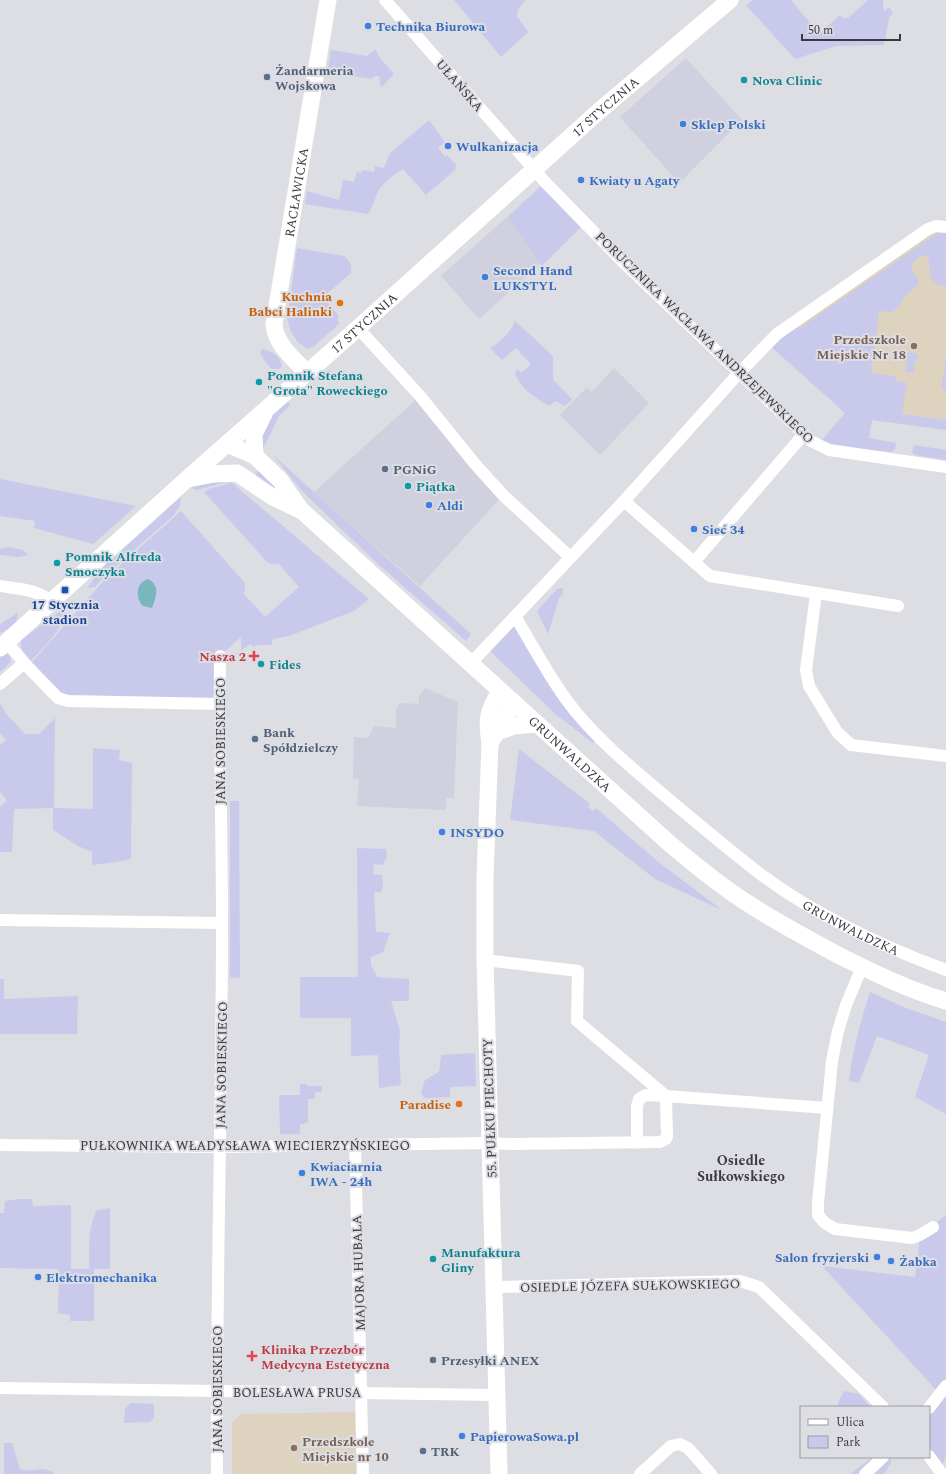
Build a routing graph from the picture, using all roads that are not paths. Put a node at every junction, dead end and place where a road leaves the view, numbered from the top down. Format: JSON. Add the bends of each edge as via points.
{"nodes":[{"id":1,"x":328,"y":0,"type":"edge"},
{"id":2,"x":385,"y":0,"type":"edge"},
{"id":3,"x":730,"y":0,"type":"edge"},
{"id":4,"x":534,"y":170,"type":"junction"},
{"id":5,"x":946,"y":227,"type":"edge"},
{"id":6,"x":358,"y":328,"type":"junction"},
{"id":7,"x":307,"y":373,"type":"junction"},
{"id":8,"x":739,"y":374,"type":"junction"},
{"id":9,"x":266,"y":409,"type":"junction"},
{"id":10,"x":804,"y":434,"type":"junction"},
{"id":11,"x":227,"y":444,"type":"junction"},
{"id":12,"x":255,"y":456,"type":"junction"},
{"id":13,"x":946,"y":467,"type":"edge"},
{"id":14,"x":237,"y":473,"type":"junction"},
{"id":15,"x":187,"y":479,"type":"junction"},
{"id":16,"x":624,"y":501,"type":"junction"},
{"id":17,"x":301,"y":510,"type":"junction"},
{"id":18,"x":570,"y":557,"type":"junction"},
{"id":19,"x":694,"y":562,"type":"junction"},
{"id":20,"x":0,"y":586,"type":"edge"},
{"id":21,"x":816,"y":594,"type":"junction"},
{"id":22,"x":51,"y":602,"type":"junction"},
{"id":23,"x":898,"y":606,"type":"dead end"},
{"id":24,"x":515,"y":616,"type":"junction"},
{"id":25,"x":3,"y":645,"type":"edge"},
{"id":26,"x":220,"y":656,"type":"dead end"},
{"id":27,"x":24,"y":663,"type":"junction"},
{"id":28,"x":470,"y":664,"type":"junction"},
{"id":29,"x":0,"y":684,"type":"edge"},
{"id":30,"x":506,"y":696,"type":"junction"},
{"id":31,"x":219,"y":704,"type":"junction"},
{"id":32,"x":536,"y":724,"type":"junction"},
{"id":33,"x":493,"y":737,"type":"junction"},
{"id":34,"x":946,"y":756,"type":"edge"},
{"id":35,"x":0,"y":920,"type":"edge"},
{"id":36,"x":222,"y":923,"type":"junction"},
{"id":37,"x":485,"y":960,"type":"junction"},
{"id":38,"x":862,"y":967,"type":"junction"},
{"id":39,"x":946,"y":970,"type":"edge"},
{"id":40,"x":946,"y":1001,"type":"edge"},
{"id":41,"x":666,"y":1096,"type":"junction"},
{"id":42,"x":827,"y":1108,"type":"junction"},
{"id":43,"x":490,"y":1143,"type":"junction"},
{"id":44,"x":638,"y":1143,"type":"junction"},
{"id":45,"x":355,"y":1144,"type":"junction"},
{"id":46,"x":0,"y":1145,"type":"edge"},
{"id":47,"x":220,"y":1147,"type":"junction"},
{"id":48,"x":933,"y":1227,"type":"dead end"},
{"id":49,"x":495,"y":1286,"type":"junction"},
{"id":50,"x":946,"y":1386,"type":"edge"},
{"id":51,"x":0,"y":1388,"type":"edge"},
{"id":52,"x":217,"y":1392,"type":"junction"},
{"id":53,"x":362,"y":1392,"type":"junction"},
{"id":54,"x":498,"y":1395,"type":"junction"},
{"id":55,"x":883,"y":1406,"type":"edge"},
{"id":56,"x":930,"y":1407,"type":"edge"},
{"id":57,"x":930,"y":1457,"type":"edge"},
{"id":58,"x":882,"y":1458,"type":"edge"},
{"id":59,"x":217,"y":1474,"type":"edge"},
{"id":60,"x":363,"y":1474,"type":"edge"},
{"id":61,"x":499,"y":1474,"type":"edge"},
{"id":62,"x":640,"y":1474,"type":"edge"},
{"id":63,"x":711,"y":1474,"type":"edge"},
{"id":64,"x":865,"y":1474,"type":"edge"},
{"id":65,"x":942,"y":1474,"type":"edge"}],
"edges":[{"from":1,"to":7,"type":"street","name":"RACŁAWICKA","via":[[274,324],[275,334],[280,343]]},
{"from":2,"to":4,"type":"street","name":"UŁAŃSKA"},
{"from":3,"to":4,"type":"street","name":"17 STYCZNIA"},
{"from":4,"to":6,"type":"street","name":"17 STYCZNIA"},
{"from":4,"to":8,"type":"street","name":"PORUCZNIKA WACŁAWA ANDRZEJEWSKIEGO","via":[[626,265]]},
{"from":5,"to":8,"type":"street","via":[[936,226],[928,229],[778,334]]},
{"from":6,"to":7,"type":"street","name":"17 STYCZNIA"},
{"from":6,"to":18,"type":"street","via":[[420,396],[503,495]]},
{"from":7,"to":9,"type":"street","name":"17 STYCZNIA"},
{"from":8,"to":10,"type":"street","name":"PORUCZNIKA WACŁAWA ANDRZEJEWSKIEGO"},
{"from":8,"to":16,"type":"street"},
{"from":9,"to":11,"type":"street","name":"17 STYCZNIA"},
{"from":9,"to":12,"type":"street","via":[[254,434]]},
{"from":10,"to":13,"type":"street","name":"PORUCZNIKA WACŁAWA ANDRZEJEWSKIEGO","via":[[811,441],[829,450]]},
{"from":10,"to":19,"type":"street"},
{"from":11,"to":12,"type":"street","name":"GRUNWALDZKA"},
{"from":11,"to":14,"type":"street"},
{"from":11,"to":15,"type":"street","name":"17 STYCZNIA"},
{"from":12,"to":17,"type":"street","name":"GRUNWALDZKA","via":[[280,480]]},
{"from":14,"to":15,"type":"street"},
{"from":14,"to":17,"type":"street","name":"GRUNWALDZKA","via":[[271,496]]},
{"from":15,"to":22,"type":"street","name":"17 STYCZNIA"},
{"from":16,"to":18,"type":"street"},
{"from":16,"to":19,"type":"street"},
{"from":17,"to":28,"type":"street","name":"GRUNWALDZKA"},
{"from":18,"to":24,"type":"street"},
{"from":19,"to":21,"type":"street","via":[[710,576]]},
{"from":20,"to":22,"type":"street","via":[[38,593]]},
{"from":21,"to":23,"type":"street"},
{"from":21,"to":34,"type":"street","via":[[806,670],[809,686],[837,732],[851,745]]},
{"from":22,"to":25,"type":"street","name":"17 STYCZNIA"},
{"from":24,"to":28,"type":"street"},
{"from":24,"to":39,"type":"street","name":"GRUNWALDZKA","via":[[563,695],[590,727],[632,768],[719,842],[803,902],[869,938]]},
{"from":25,"to":27,"type":"street"},
{"from":26,"to":31,"type":"street","name":"JANA SOBIESKIEGO"},
{"from":27,"to":29,"type":"street"},
{"from":27,"to":31,"type":"street","via":[[58,698],[68,701]]},
{"from":28,"to":30,"type":"street","name":"GRUNWALDZKA"},
{"from":30,"to":32,"type":"street","name":"GRUNWALDZKA"},
{"from":30,"to":33,"type":"street","name":"55. PUŁKU PIECHOTY","via":[[490,710],[487,726]]},
{"from":31,"to":36,"type":"street","name":"JANA SOBIESKIEGO"},
{"from":32,"to":33,"type":"street","via":[[514,726]]},
{"from":32,"to":38,"type":"street","name":"GRUNWALDZKA","via":[[701,870],[752,906],[816,944]]},
{"from":33,"to":37,"type":"street","name":"55. PUŁKU PIECHOTY","via":[[485,879]]},
{"from":35,"to":36,"type":"street"},
{"from":36,"to":47,"type":"street","name":"JANA SOBIESKIEGO"},
{"from":37,"to":41,"type":"street","via":[[578,972],[577,1021]]},
{"from":37,"to":43,"type":"street","name":"55. PUŁKU PIECHOTY"},
{"from":38,"to":40,"type":"street","name":"GRUNWALDZKA","via":[[911,989]]},
{"from":38,"to":42,"type":"street","via":[[838,1031]]},
{"from":41,"to":42,"type":"street"},
{"from":41,"to":44,"type":"street","name":"PUŁKOWNIKA WŁADYSŁAWA WIECIERZYŃSKIEGO","via":[[666,1139],[660,1142]]},
{"from":41,"to":44,"type":"street","via":[[646,1095],[639,1098]]},
{"from":42,"to":48,"type":"street","via":[[818,1203],[818,1215],[825,1223],[835,1229],[912,1238]]},
{"from":43,"to":44,"type":"street","name":"PUŁKOWNIKA WŁADYSŁAWA WIECIERZYŃSKIEGO"},
{"from":43,"to":45,"type":"street","name":"PUŁKOWNIKA WŁADYSŁAWA WIECIERZYŃSKIEGO"},
{"from":43,"to":49,"type":"street","name":"55. PUŁKU PIECHOTY"},
{"from":45,"to":47,"type":"street","name":"PUŁKOWNIKA WŁADYSŁAWA WIECIERZYŃSKIEGO"},
{"from":45,"to":53,"type":"street","name":"MAJORA HUBALA"},
{"from":46,"to":47,"type":"street","name":"PUŁKOWNIKA WŁADYSŁAWA WIECIERZYŃSKIEGO"},
{"from":47,"to":52,"type":"street","name":"JANA SOBIESKIEGO"},
{"from":49,"to":54,"type":"street","name":"55. PUŁKU PIECHOTY"},
{"from":49,"to":55,"type":"street","name":"OSIEDLE JÓZEFA SUŁKOWSKIEGO","via":[[740,1281],[759,1287]]},
{"from":50,"to":56,"type":"street"},
{"from":51,"to":52,"type":"street","name":"BOLESŁAWA PRUSA"},
{"from":52,"to":53,"type":"street","name":"BOLESŁAWA PRUSA"},
{"from":52,"to":59,"type":"street","name":"JANA SOBIESKIEGO"},
{"from":53,"to":54,"type":"street","name":"BOLESŁAWA PRUSA"},
{"from":53,"to":60,"type":"street","name":"MAJORA HUBALA"},
{"from":54,"to":61,"type":"street","name":"55. PUŁKU PIECHOTY"},
{"from":57,"to":65,"type":"street"},
{"from":58,"to":64,"type":"street"},
{"from":62,"to":63,"type":"street","via":[[671,1446],[677,1444],[688,1448]]}]}
